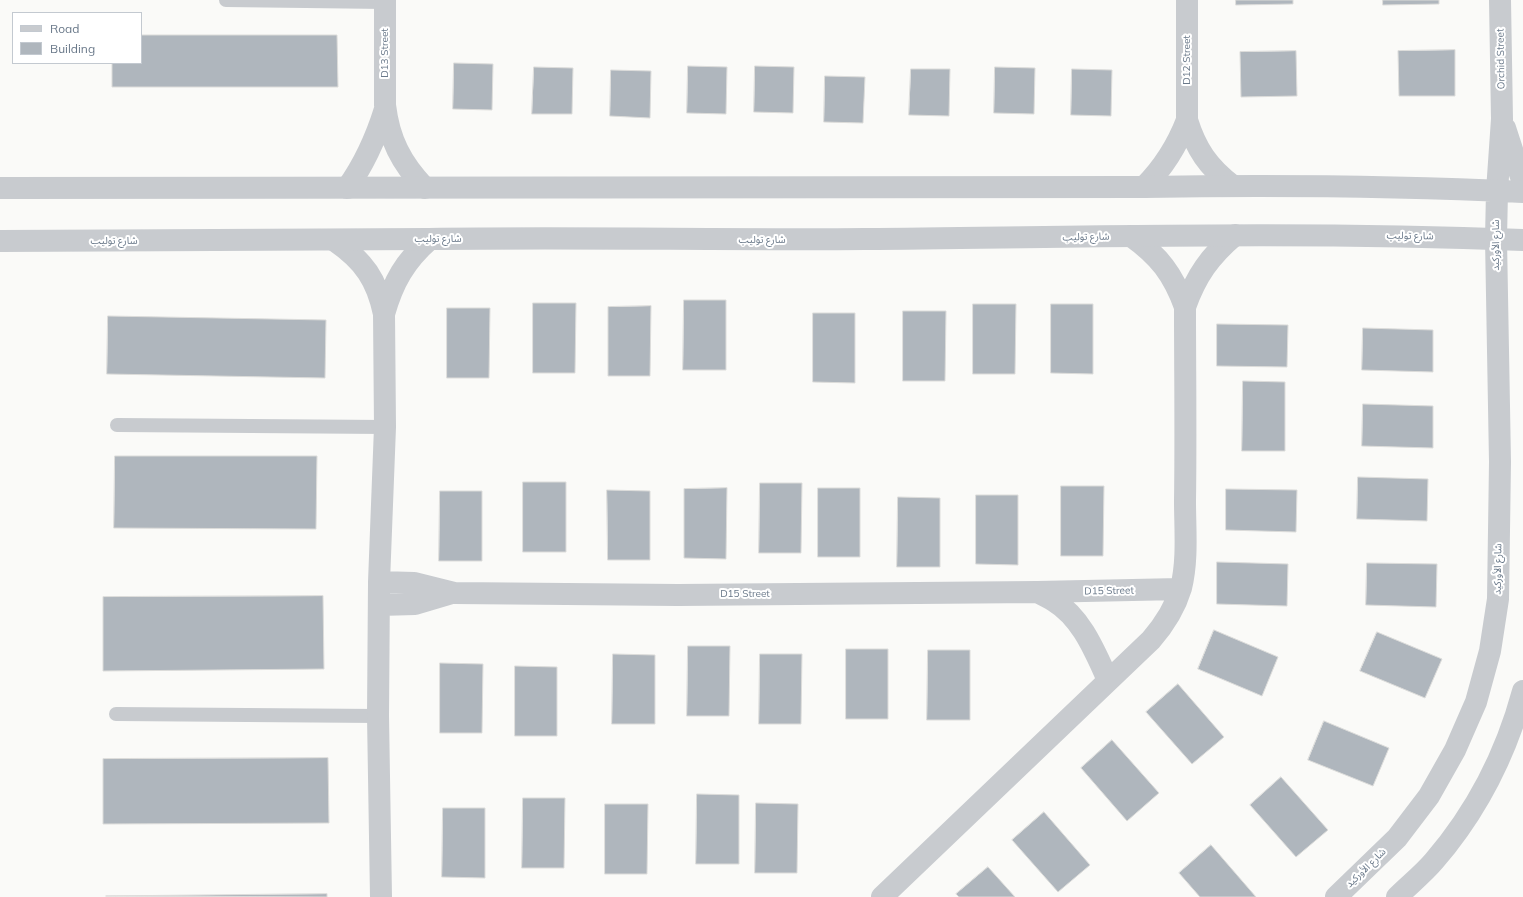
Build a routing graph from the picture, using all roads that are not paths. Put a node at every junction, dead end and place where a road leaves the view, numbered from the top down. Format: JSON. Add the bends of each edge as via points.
{"nodes":[{"id":1,"x":226,"y":0,"type":"edge"},
{"id":2,"x":1187,"y":0,"type":"edge"},
{"id":3,"x":1500,"y":0,"type":"edge"},
{"id":4,"x":385,"y":1,"type":"edge"},
{"id":5,"x":385,"y":106,"type":"junction"},
{"id":6,"x":1502,"y":119,"type":"junction"},
{"id":7,"x":1187,"y":120,"type":"junction"},
{"id":8,"x":1523,"y":183,"type":"edge"},
{"id":9,"x":1233,"y":186,"type":"junction"},
{"id":10,"x":1144,"y":187,"type":"junction"},
{"id":11,"x":0,"y":188,"type":"edge"},
{"id":12,"x":347,"y":188,"type":"junction"},
{"id":13,"x":425,"y":188,"type":"junction"},
{"id":14,"x":1497,"y":191,"type":"junction"},
{"id":15,"x":1523,"y":192,"type":"edge"},
{"id":16,"x":1235,"y":235,"type":"junction"},
{"id":17,"x":1131,"y":236,"type":"junction"},
{"id":18,"x":430,"y":239,"type":"junction"},
{"id":19,"x":1496,"y":239,"type":"junction"},
{"id":20,"x":1523,"y":240,"type":"edge"},
{"id":21,"x":0,"y":241,"type":"edge"},
{"id":22,"x":335,"y":241,"type":"junction"},
{"id":23,"x":1185,"y":307,"type":"junction"},
{"id":24,"x":384,"y":314,"type":"junction"},
{"id":25,"x":117,"y":425,"type":"dead end"},
{"id":26,"x":384,"y":427,"type":"junction"},
{"id":27,"x":379,"y":582,"type":"junction"},
{"id":28,"x":1180,"y":589,"type":"junction"},
{"id":29,"x":1037,"y":592,"type":"junction"},
{"id":30,"x":454,"y":593,"type":"junction"},
{"id":31,"x":379,"y":605,"type":"junction"},
{"id":32,"x":1108,"y":680,"type":"junction"},
{"id":33,"x":1523,"y":690,"type":"edge"},
{"id":34,"x":116,"y":714,"type":"dead end"},
{"id":35,"x":378,"y":716,"type":"junction"},
{"id":36,"x":381,"y":897,"type":"edge"},
{"id":37,"x":882,"y":897,"type":"edge"},
{"id":38,"x":1336,"y":897,"type":"edge"},
{"id":39,"x":1397,"y":897,"type":"edge"}],
"edges":[{"from":1,"to":4,"type":"lane"},
{"from":2,"to":7,"type":"street","name":"D12 Street"},
{"from":3,"to":6,"type":"street","name":"Orchid Street"},
{"from":4,"to":5,"type":"street","name":"D13 Street"},
{"from":5,"to":12,"type":"street","name":"D13 Street","via":[[375,141]]},
{"from":5,"to":13,"type":"street","name":"D13 Street","via":[[391,136],[397,150]]},
{"from":6,"to":8,"type":"street","name":"Orchid Street"},
{"from":6,"to":14,"type":"street","name":"Orchid Street"},
{"from":7,"to":9,"type":"street","name":"D12 Street","via":[[1192,136],[1208,164]]},
{"from":7,"to":10,"type":"street","name":"D12 Street","via":[[1170,156]]},
{"from":9,"to":10,"type":"street"},
{"from":9,"to":14,"type":"street"},
{"from":10,"to":13,"type":"street"},
{"from":11,"to":12,"type":"street"},
{"from":12,"to":13,"type":"street"},
{"from":14,"to":15,"type":"street"},
{"from":14,"to":19,"type":"street","name":"شارع الأوركيد"},
{"from":16,"to":17,"type":"street","name":"شارع توليب"},
{"from":16,"to":19,"type":"street","name":"شارع توليب"},
{"from":16,"to":23,"type":"street","via":[[1221,247],[1199,275]]},
{"from":17,"to":18,"type":"street","name":"شارع توليب","via":[[740,240]]},
{"from":17,"to":23,"type":"street","via":[[1159,259],[1176,284]]},
{"from":18,"to":22,"type":"street","name":"شارع توليب"},
{"from":18,"to":24,"type":"street","via":[[405,265],[396,280]]},
{"from":19,"to":20,"type":"street","name":"شارع توليب"},
{"from":19,"to":38,"type":"street","name":"شارع الأوركيد","via":[[1500,485],[1498,599],[1490,651],[1476,702],[1455,750],[1429,796],[1397,838]]},
{"from":21,"to":22,"type":"street","name":"شارع توليب"},
{"from":22,"to":24,"type":"street","via":[[363,264],[373,279]]},
{"from":23,"to":28,"type":"street","via":[[1185,560]]},
{"from":24,"to":26,"type":"street"},
{"from":25,"to":26,"type":"lane"},
{"from":26,"to":27,"type":"street"},
{"from":27,"to":30,"type":"street","name":"D15 Street","via":[[414,583]]},
{"from":27,"to":31,"type":"street"},
{"from":28,"to":29,"type":"street","name":"D15 Street"},
{"from":28,"to":32,"type":"street","via":[[1161,629]]},
{"from":29,"to":30,"type":"street","name":"D15 Street","via":[[678,595]]},
{"from":29,"to":32,"type":"street","name":"D15 Street","via":[[1055,601],[1084,630]]},
{"from":30,"to":31,"type":"street","name":"D15 Street","via":[[415,604]]},
{"from":31,"to":35,"type":"street"},
{"from":32,"to":37,"type":"street"},
{"from":33,"to":39,"type":"street","via":[[1502,755],[1482,793],[1460,829],[1433,862]]},
{"from":34,"to":35,"type":"lane"},
{"from":35,"to":36,"type":"street"}]}
